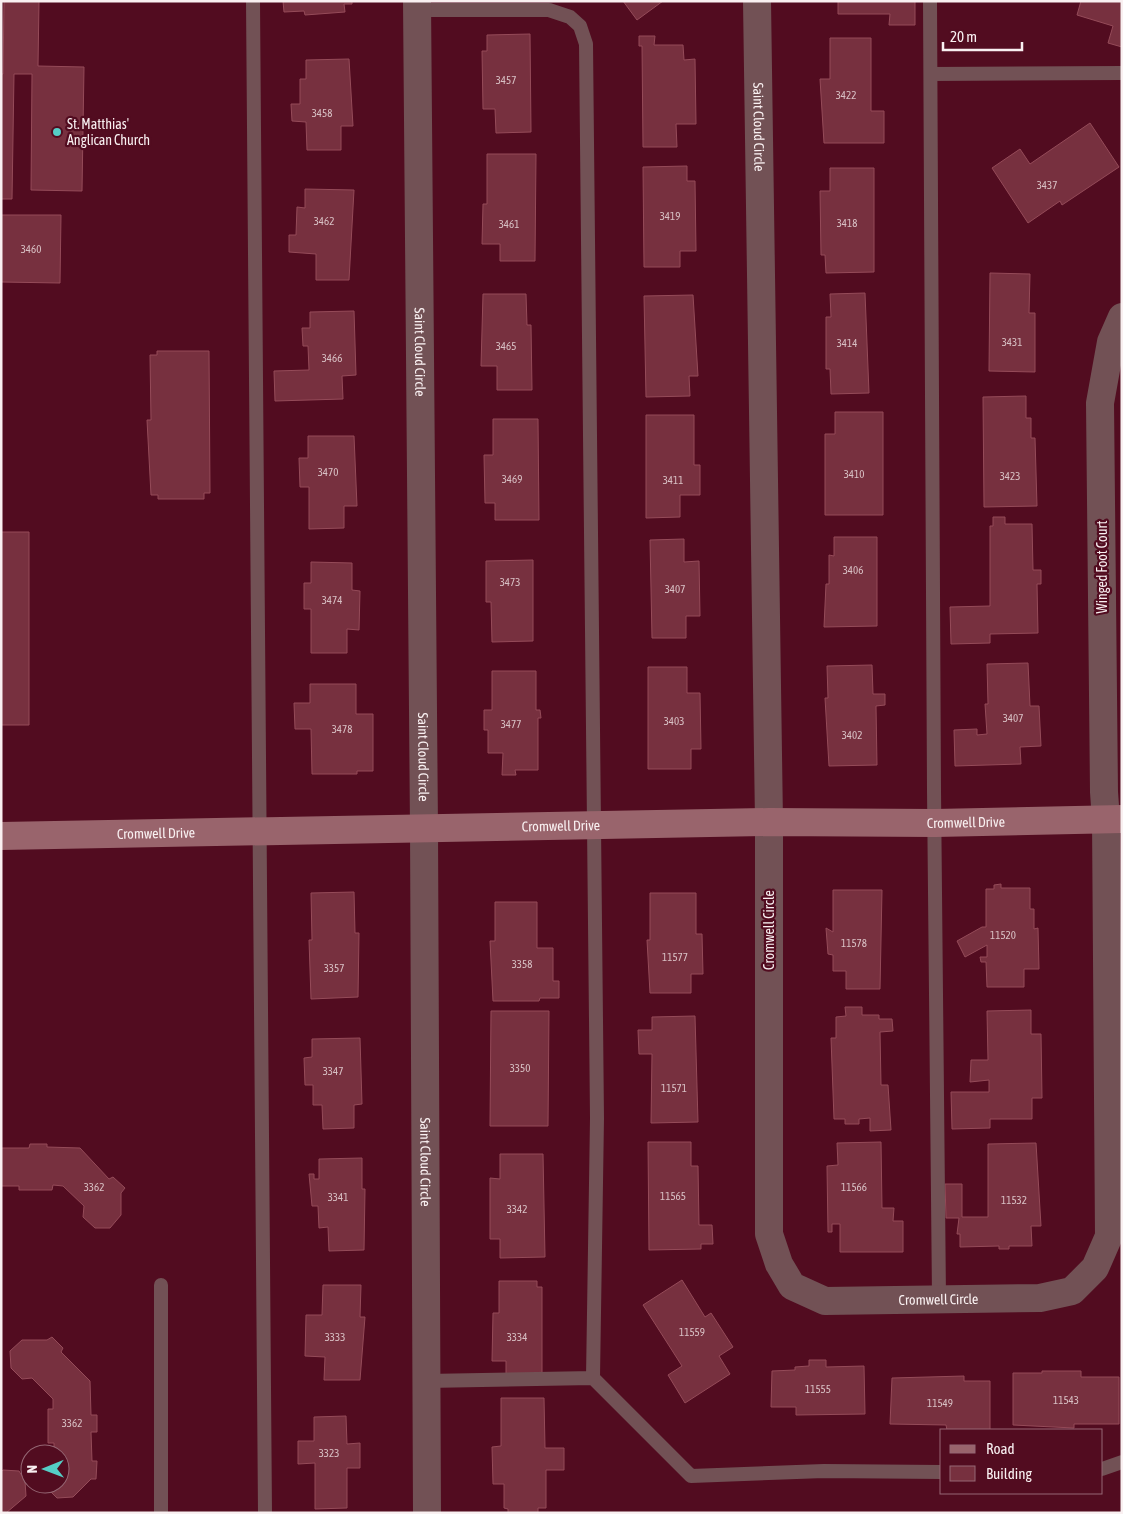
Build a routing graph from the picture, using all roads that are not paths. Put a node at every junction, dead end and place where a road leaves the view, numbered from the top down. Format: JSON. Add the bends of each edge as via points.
{"nodes":[{"id":1,"x":253,"y":1,"type":"edge"},
{"id":2,"x":757,"y":1,"type":"edge"},
{"id":3,"x":930,"y":1,"type":"edge"},
{"id":4,"x":417,"y":6,"type":"edge"},
{"id":5,"x":1122,"y":73,"type":"edge"},
{"id":6,"x":931,"y":74,"type":"junction"},
{"id":7,"x":1122,"y":317,"type":"edge"},
{"id":8,"x":1114,"y":819,"type":"edge"},
{"id":9,"x":769,"y":822,"type":"junction"},
{"id":10,"x":935,"y":822,"type":"junction"},
{"id":11,"x":594,"y":826,"type":"junction"},
{"id":12,"x":424,"y":829,"type":"junction"},
{"id":13,"x":261,"y":830,"type":"junction"},
{"id":14,"x":1,"y":836,"type":"edge"},
{"id":15,"x":161,"y":1284,"type":"dead end"},
{"id":16,"x":939,"y":1298,"type":"junction"},
{"id":17,"x":592,"y":1378,"type":"junction"},
{"id":18,"x":426,"y":1381,"type":"junction"},
{"id":19,"x":1122,"y":1462,"type":"edge"},
{"id":20,"x":1103,"y":1469,"type":"edge"},
{"id":21,"x":940,"y":1472,"type":"edge"},
{"id":22,"x":160,"y":1513,"type":"edge"},
{"id":23,"x":265,"y":1513,"type":"edge"},
{"id":24,"x":427,"y":1513,"type":"edge"}],
"edges":[{"from":1,"to":13,"type":"lane"},
{"from":2,"to":9,"type":"street","name":"Saint Cloud Circle"},
{"from":3,"to":6,"type":"lane"},
{"from":4,"to":11,"type":"lane","via":[[549,10],[570,17],[580,26],[586,44]]},
{"from":4,"to":12,"type":"street","name":"Saint Cloud Circle"},
{"from":5,"to":6,"type":"lane"},
{"from":6,"to":10,"type":"lane"},
{"from":7,"to":8,"type":"street","name":"Winged Foot Court","via":[[1111,342],[1100,403],[1104,792]]},
{"from":8,"to":10,"type":"street","name":"Cromwell Drive"},
{"from":8,"to":16,"type":"street","name":"Cromwell Circle","via":[[1109,1236],[1095,1268],[1072,1291],[1040,1298]]},
{"from":9,"to":10,"type":"street","name":"Cromwell Drive"},
{"from":9,"to":11,"type":"street","name":"Cromwell Drive"},
{"from":9,"to":16,"type":"street","name":"Cromwell Circle","via":[[769,1234],[792,1286],[825,1301]]},
{"from":10,"to":16,"type":"lane"},
{"from":11,"to":12,"type":"street","name":"Cromwell Drive"},
{"from":11,"to":17,"type":"lane","via":[[597,1118]]},
{"from":12,"to":13,"type":"street","name":"Cromwell Drive"},
{"from":12,"to":18,"type":"street","name":"Saint Cloud Circle"},
{"from":13,"to":14,"type":"street","name":"Cromwell Drive"},
{"from":13,"to":23,"type":"lane"},
{"from":15,"to":22,"type":"lane"},
{"from":17,"to":18,"type":"lane"},
{"from":17,"to":21,"type":"lane","via":[[691,1476],[824,1471]]},
{"from":18,"to":24,"type":"street","name":"Saint Cloud Circle"},
{"from":19,"to":20,"type":"lane"}]}
